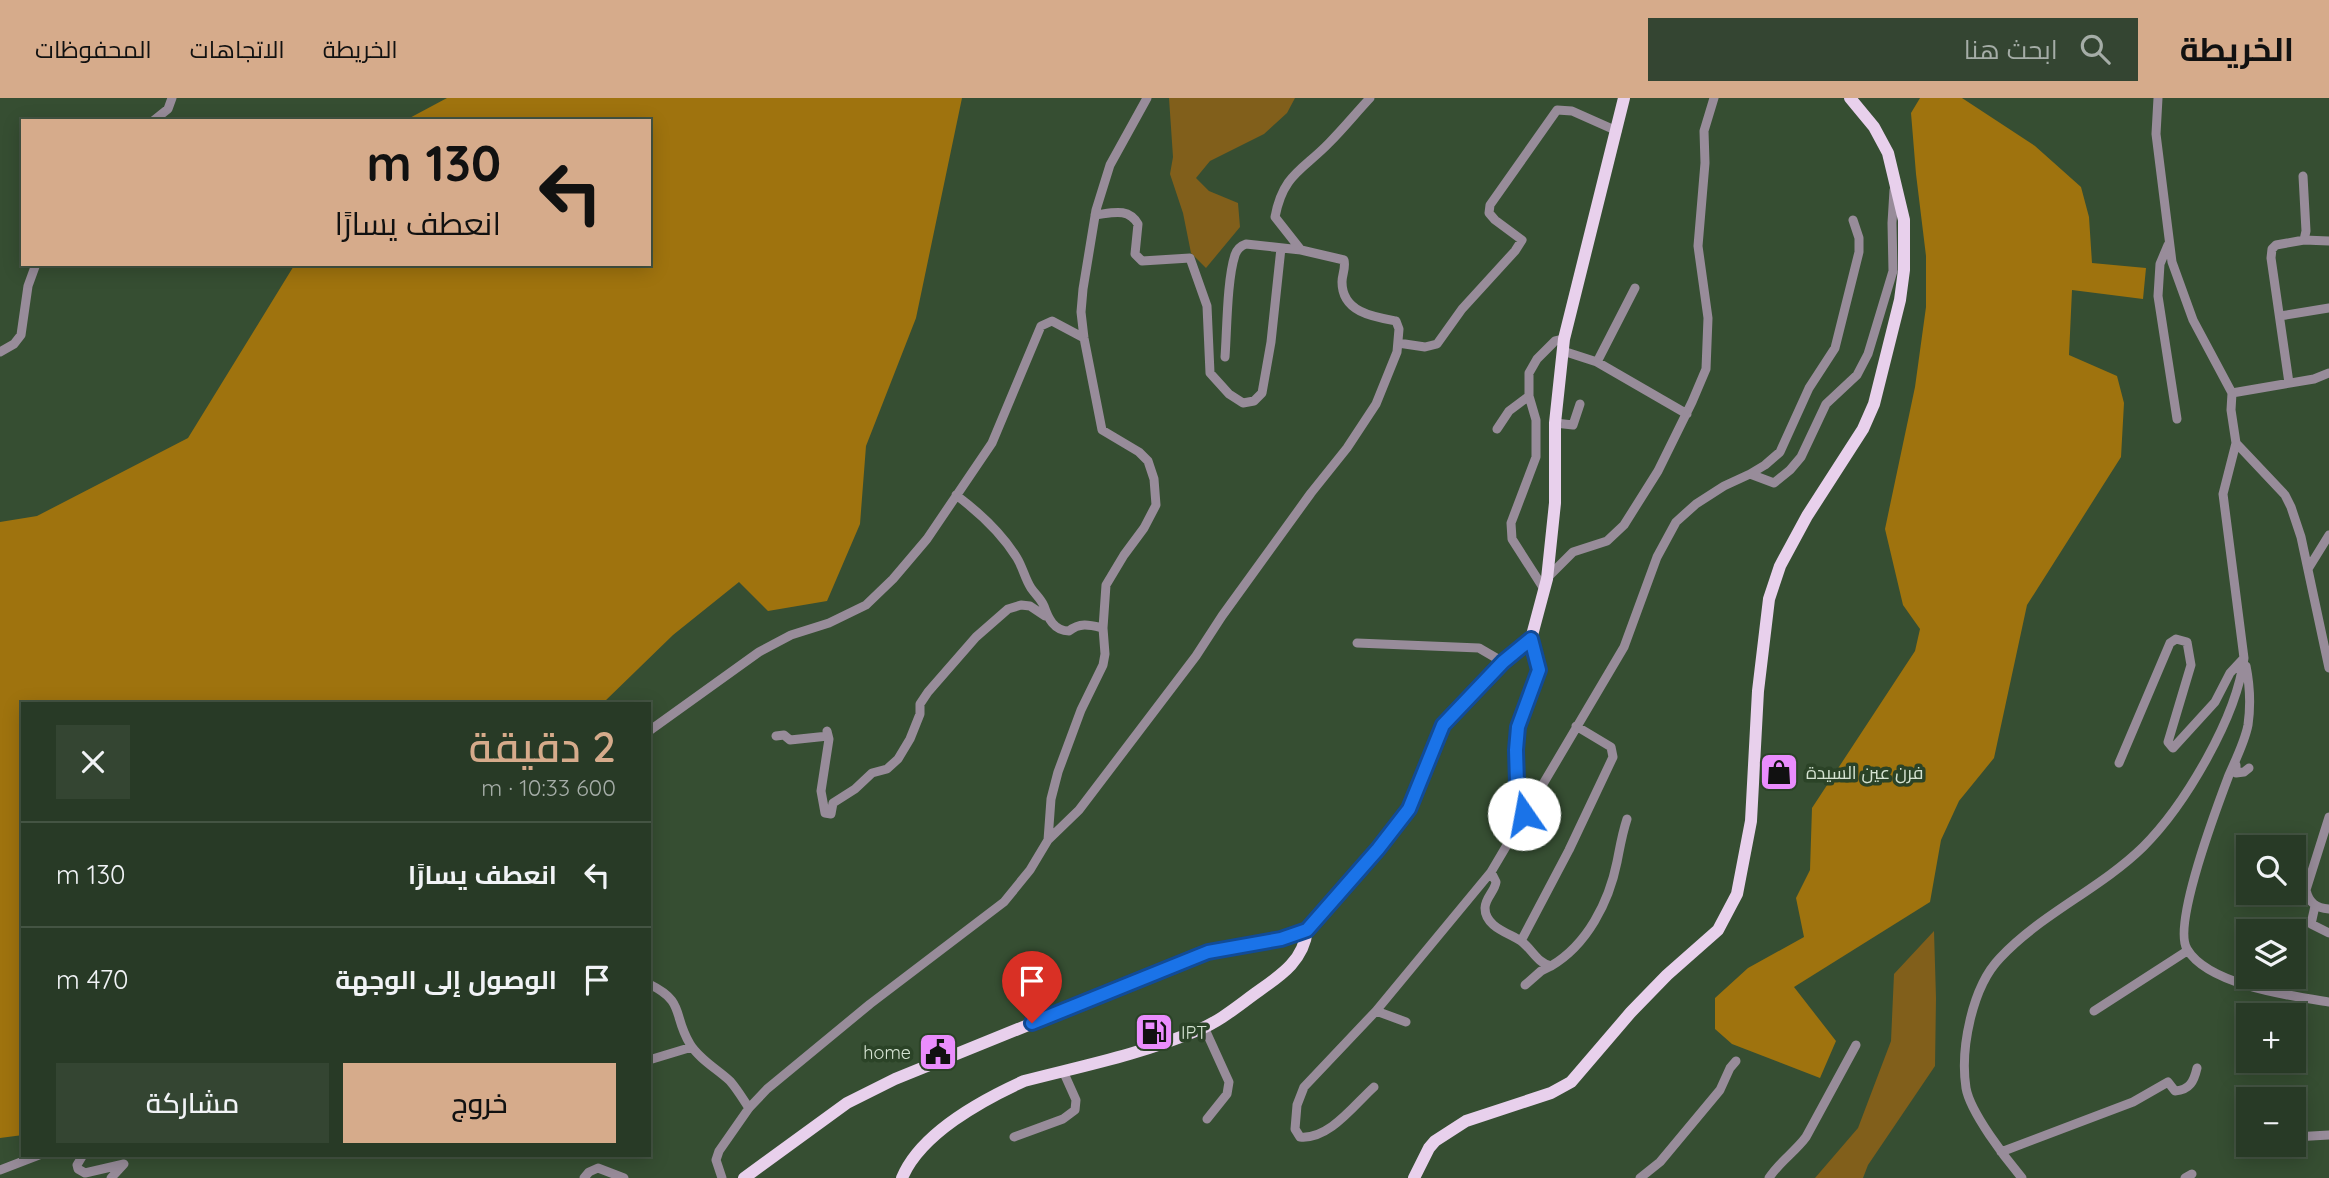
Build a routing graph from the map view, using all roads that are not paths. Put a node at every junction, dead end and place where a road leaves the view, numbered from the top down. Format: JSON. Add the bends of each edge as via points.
{"nodes":[{"id":1,"x":172,"y":98,"type":"edge"},
{"id":2,"x":1147,"y":98,"type":"edge"},
{"id":3,"x":1370,"y":98,"type":"edge"},
{"id":4,"x":1623,"y":98,"type":"edge"},
{"id":5,"x":1714,"y":98,"type":"edge"},
{"id":6,"x":1850,"y":98,"type":"edge"},
{"id":7,"x":2158,"y":98,"type":"edge"},
{"id":8,"x":156,"y":119,"type":"edge"},
{"id":9,"x":1617,"y":131,"type":"junction"},
{"id":10,"x":2302,"y":176,"type":"dead end"},
{"id":11,"x":1895,"y":180,"type":"junction"},
{"id":12,"x":1095,"y":215,"type":"junction"},
{"id":13,"x":1853,"y":220,"type":"dead end"},
{"id":14,"x":2304,"y":240,"type":"junction"},
{"id":15,"x":2329,"y":241,"type":"edge"},
{"id":16,"x":2169,"y":244,"type":"junction"},
{"id":17,"x":1281,"y":248,"type":"junction"},
{"id":18,"x":1301,"y":250,"type":"junction"},
{"id":19,"x":35,"y":266,"type":"edge"},
{"id":20,"x":1635,"y":288,"type":"dead end"},
{"id":21,"x":2329,"y":308,"type":"edge"},
{"id":22,"x":2280,"y":316,"type":"junction"},
{"id":23,"x":1084,"y":338,"type":"junction"},
{"id":24,"x":1398,"y":343,"type":"junction"},
{"id":25,"x":1563,"y":345,"type":"junction"},
{"id":26,"x":0,"y":352,"type":"edge"},
{"id":27,"x":1225,"y":357,"type":"dead end"},
{"id":28,"x":1597,"y":362,"type":"junction"},
{"id":29,"x":2329,"y":373,"type":"edge"},
{"id":30,"x":2289,"y":383,"type":"junction"},
{"id":31,"x":2232,"y":393,"type":"junction"},
{"id":32,"x":1529,"y":396,"type":"junction"},
{"id":33,"x":1580,"y":404,"type":"dead end"},
{"id":34,"x":1687,"y":414,"type":"junction"},
{"id":35,"x":2177,"y":419,"type":"dead end"},
{"id":36,"x":1555,"y":423,"type":"junction"},
{"id":37,"x":1497,"y":429,"type":"dead end"},
{"id":38,"x":2236,"y":443,"type":"junction"},
{"id":39,"x":1750,"y":474,"type":"junction"},
{"id":40,"x":956,"y":495,"type":"junction"},
{"id":41,"x":2329,"y":535,"type":"edge"},
{"id":42,"x":2308,"y":569,"type":"junction"},
{"id":43,"x":1546,"y":584,"type":"junction"},
{"id":44,"x":1045,"y":615,"type":"junction"},
{"id":45,"x":1103,"y":628,"type":"junction"},
{"id":46,"x":1531,"y":639,"type":"junction"},
{"id":47,"x":1357,"y":643,"type":"dead end"},
{"id":48,"x":2244,"y":658,"type":"junction"},
{"id":49,"x":1503,"y":662,"type":"junction"},
{"id":50,"x":2329,"y":668,"type":"edge"},
{"id":51,"x":1576,"y":726,"type":"junction"},
{"id":52,"x":651,"y":730,"type":"edge"},
{"id":53,"x":776,"y":736,"type":"dead end"},
{"id":54,"x":2235,"y":759,"type":"junction"},
{"id":55,"x":2119,"y":763,"type":"dead end"},
{"id":56,"x":2249,"y":768,"type":"dead end"},
{"id":57,"x":1524,"y":814,"type":"junction"},
{"id":58,"x":2329,"y":817,"type":"edge"},
{"id":59,"x":1627,"y":819,"type":"dead end"},
{"id":60,"x":1048,"y":840,"type":"junction"},
{"id":61,"x":1491,"y":872,"type":"junction"},
{"id":62,"x":2315,"y":906,"type":"junction"},
{"id":63,"x":2329,"y":909,"type":"edge"},
{"id":64,"x":1307,"y":930,"type":"junction"},
{"id":65,"x":2329,"y":933,"type":"edge"},
{"id":66,"x":1521,"y":941,"type":"junction"},
{"id":67,"x":2187,"y":951,"type":"junction"},
{"id":68,"x":1551,"y":966,"type":"junction"},
{"id":69,"x":651,"y":985,"type":"edge"},
{"id":70,"x":1525,"y":985,"type":"dead end"},
{"id":71,"x":2329,"y":1002,"type":"edge"},
{"id":72,"x":1376,"y":1011,"type":"junction"},
{"id":73,"x":2094,"y":1012,"type":"dead end"},
{"id":74,"x":1406,"y":1022,"type":"dead end"},
{"id":75,"x":1204,"y":1027,"type":"junction"},
{"id":76,"x":1856,"y":1045,"type":"dead end"},
{"id":77,"x":692,"y":1047,"type":"junction"},
{"id":78,"x":651,"y":1059,"type":"edge"},
{"id":79,"x":1736,"y":1061,"type":"dead end"},
{"id":80,"x":2197,"y":1068,"type":"dead end"},
{"id":81,"x":1063,"y":1070,"type":"junction"},
{"id":82,"x":1374,"y":1087,"type":"dead end"},
{"id":83,"x":750,"y":1108,"type":"junction"},
{"id":84,"x":1207,"y":1119,"type":"dead end"},
{"id":85,"x":2329,"y":1135,"type":"edge"},
{"id":86,"x":2306,"y":1136,"type":"edge"},
{"id":87,"x":1014,"y":1137,"type":"dead end"},
{"id":88,"x":2001,"y":1152,"type":"junction"},
{"id":89,"x":34,"y":1157,"type":"edge"},
{"id":90,"x":82,"y":1157,"type":"edge"},
{"id":91,"x":125,"y":1159,"type":"edge"},
{"id":92,"x":0,"y":1170,"type":"edge"},
{"id":93,"x":111,"y":1178,"type":"edge"},
{"id":94,"x":583,"y":1178,"type":"edge"},
{"id":95,"x":624,"y":1178,"type":"edge"},
{"id":96,"x":722,"y":1178,"type":"edge"},
{"id":97,"x":744,"y":1178,"type":"edge"},
{"id":98,"x":902,"y":1178,"type":"edge"},
{"id":99,"x":1414,"y":1178,"type":"edge"},
{"id":100,"x":1640,"y":1178,"type":"edge"},
{"id":101,"x":1769,"y":1178,"type":"edge"},
{"id":102,"x":2022,"y":1178,"type":"edge"}],
"edges":[{"from":1,"to":8,"type":"street","via":[[168,109]]},
{"from":2,"to":12,"type":"street","via":[[1110,165]]},
{"from":3,"to":18,"type":"street","via":[[1294,173],[1278,204],[1275,217]]},
{"from":4,"to":9,"type":"main road"},
{"from":5,"to":34,"type":"street","via":[[1704,131],[1698,246],[1708,318],[1706,369]]},
{"from":6,"to":11,"type":"main road","via":[[1874,127]]},
{"from":7,"to":16,"type":"street","via":[[2155,134]]},
{"from":9,"to":24,"type":"street","via":[[1572,111],[1557,110],[1490,205],[1495,220],[1522,240],[1515,251],[1437,344]]},
{"from":9,"to":25,"type":"main road"},
{"from":10,"to":14,"type":"street"},
{"from":11,"to":39,"type":"street","via":[[1893,271],[1868,354],[1857,375],[1826,404],[1790,470],[1774,482]]},
{"from":11,"to":99,"type":"main road","via":[[1904,220],[1904,270],[1880,385],[1863,429],[1780,566],[1769,599],[1758,691],[1751,821],[1737,894],[1718,930],[1631,1012],[1571,1082],[1466,1121],[1435,1141]]},
{"from":12,"to":17,"type":"street","via":[[1132,215],[1138,224],[1135,254],[1142,261],[1190,258],[1207,306],[1210,373],[1243,403],[1262,393]]},
{"from":12,"to":23,"type":"street","via":[[1082,303]]},
{"from":13,"to":39,"type":"street","via":[[1859,252],[1835,348],[1809,388],[1780,452]]},
{"from":14,"to":15,"type":"street"},
{"from":14,"to":22,"type":"street","via":[[2272,249]]},
{"from":16,"to":31,"type":"street","via":[[2193,320]]},
{"from":16,"to":35,"type":"street","via":[[2160,264],[2158,296]]},
{"from":17,"to":18,"type":"street"},
{"from":17,"to":27,"type":"street","via":[[1246,244],[1235,254]]},
{"from":18,"to":24,"type":"street","via":[[1344,260],[1346,300],[1364,314],[1396,321]]},
{"from":19,"to":26,"type":"street","via":[[20,335]]},
{"from":20,"to":28,"type":"street"},
{"from":21,"to":22,"type":"street"},
{"from":22,"to":30,"type":"street"},
{"from":23,"to":40,"type":"street","via":[[1052,321],[1041,326],[992,443]]},
{"from":23,"to":45,"type":"street","via":[[1102,429],[1148,461],[1156,505],[1106,585]]},
{"from":24,"to":60,"type":"street","via":[[1380,396],[1347,448],[1079,810]]},
{"from":25,"to":28,"type":"street"},
{"from":25,"to":32,"type":"street","via":[[1555,341],[1537,359],[1529,373]]},
{"from":25,"to":36,"type":"main road"},
{"from":28,"to":34,"type":"street"},
{"from":29,"to":30,"type":"street"},
{"from":30,"to":31,"type":"street"},
{"from":31,"to":38,"type":"street"},
{"from":32,"to":37,"type":"street","via":[[1509,411]]},
{"from":32,"to":43,"type":"street","via":[[1536,420],[1536,457],[1511,523],[1512,539]]},
{"from":33,"to":36,"type":"street","via":[[1573,425]]},
{"from":34,"to":43,"type":"street","via":[[1624,525],[1607,541],[1573,552]]},
{"from":36,"to":43,"type":"main road","via":[[1555,503]]},
{"from":38,"to":42,"type":"street","via":[[2285,495]]},
{"from":38,"to":48,"type":"street","via":[[2223,494]]},
{"from":39,"to":51,"type":"street","via":[[1724,486],[1676,522],[1657,558],[1624,647]]},
{"from":40,"to":44,"type":"street","via":[[995,528],[1016,557]]},
{"from":40,"to":52,"type":"street","via":[[927,539],[866,606],[759,652]]},
{"from":41,"to":42,"type":"street"},
{"from":42,"to":50,"type":"street"},
{"from":43,"to":46,"type":"main road"},
{"from":44,"to":45,"type":"street","via":[[1063,631],[1077,625]]},
{"from":44,"to":53,"type":"street","via":[[1030,606],[1008,609],[976,637],[920,704],[920,714],[898,760],[833,803],[831,814],[825,813],[821,790],[828,733],[790,740]]},
{"from":45,"to":60,"type":"street","via":[[1103,665],[1058,772]]},
{"from":46,"to":49,"type":"main road"},
{"from":46,"to":57,"type":"street","via":[[1539,670],[1518,727],[1516,750]]},
{"from":47,"to":49,"type":"street","via":[[1479,648]]},
{"from":48,"to":54,"type":"street","via":[[2250,701],[2247,727]]},
{"from":48,"to":55,"type":"street","via":[[2215,702],[2173,748],[2168,742],[2191,666],[2187,642],[2176,639],[2170,643]]},
{"from":48,"to":88,"type":"street","via":[[2241,682],[2219,735],[2167,820],[2142,848],[1999,958],[1980,988],[1968,1030],[1966,1090]]},
{"from":49,"to":64,"type":"main road","via":[[1443,725],[1409,809]]},
{"from":51,"to":57,"type":"street"},
{"from":51,"to":66,"type":"street","via":[[1611,747],[1614,757]]},
{"from":54,"to":56,"type":"street","via":[[2236,773]]},
{"from":54,"to":67,"type":"street","via":[[2190,897],[2183,933]]},
{"from":57,"to":61,"type":"street"},
{"from":58,"to":62,"type":"street","via":[[2306,890]]},
{"from":59,"to":68,"type":"street","via":[[1595,921],[1572,950]]},
{"from":60,"to":83,"type":"street","via":[[1004,902],[802,1058]]},
{"from":61,"to":66,"type":"street","via":[[1496,887],[1487,900],[1487,915],[1495,926]]},
{"from":61,"to":72,"type":"street"},
{"from":62,"to":63,"type":"street"},
{"from":62,"to":65,"type":"street","via":[[2311,924]]},
{"from":64,"to":75,"type":"main road","via":[[1300,957]]},
{"from":64,"to":97,"type":"main road","via":[[1208,952],[895,1079],[847,1104]]},
{"from":66,"to":68,"type":"street"},
{"from":67,"to":71,"type":"street","via":[[2235,983]]},
{"from":67,"to":73,"type":"street"},
{"from":68,"to":70,"type":"street"},
{"from":69,"to":77,"type":"street","via":[[674,1001]]},
{"from":72,"to":74,"type":"street"},
{"from":72,"to":82,"type":"street","via":[[1304,1087],[1295,1129],[1300,1137],[1318,1135]]},
{"from":75,"to":81,"type":"main road"},
{"from":75,"to":84,"type":"street","via":[[1229,1082],[1227,1094]]},
{"from":76,"to":101,"type":"street","via":[[1806,1137]]},
{"from":77,"to":78,"type":"street"},
{"from":77,"to":83,"type":"street","via":[[732,1083]]},
{"from":79,"to":100,"type":"street","via":[[1720,1090]]},
{"from":80,"to":88,"type":"street","via":[[2194,1081],[2183,1090],[2175,1091],[2168,1082],[2133,1102]]},
{"from":81,"to":87,"type":"street","via":[[1076,1100],[1073,1113]]},
{"from":81,"to":98,"type":"main road","via":[[1024,1081],[971,1108],[914,1155]]},
{"from":83,"to":96,"type":"street","via":[[719,1151],[716,1160]]},
{"from":85,"to":86,"type":"street"},
{"from":88,"to":102,"type":"street"},
{"from":89,"to":92,"type":"street"},
{"from":90,"to":91,"type":"street","via":[[77,1166],[85,1173]]},
{"from":91,"to":93,"type":"street"},
{"from":94,"to":95,"type":"street","via":[[598,1168]]}]}
